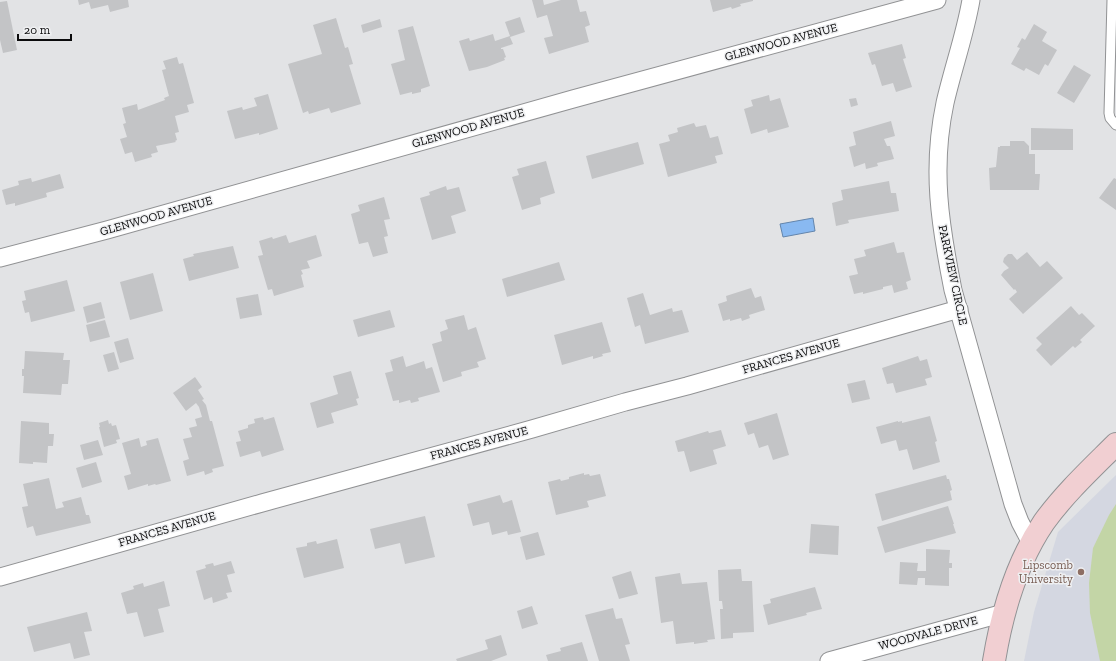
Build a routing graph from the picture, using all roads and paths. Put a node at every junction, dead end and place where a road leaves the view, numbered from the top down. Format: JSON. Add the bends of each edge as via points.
{"nodes":[{"id":1,"x":937,"y":0,"type":"edge"},
{"id":2,"x":971,"y":0,"type":"edge"},
{"id":3,"x":1112,"y":0,"type":"edge"},
{"id":4,"x":1116,"y":125,"type":"edge"},
{"id":5,"x":0,"y":258,"type":"edge"},
{"id":6,"x":959,"y":309,"type":"junction"},
{"id":7,"x":1116,"y":444,"type":"edge"},
{"id":8,"x":1032,"y":543,"type":"junction"},
{"id":9,"x":0,"y":577,"type":"edge"},
{"id":10,"x":1004,"y":612,"type":"junction"},
{"id":11,"x":829,"y":661,"type":"edge"},
{"id":12,"x":994,"y":661,"type":"edge"}],
"edges":[{"from":1,"to":5,"type":"street","name":"GLENWOOD AVENUE"},
{"from":2,"to":6,"type":"street","name":"PARKVIEW CIRCLE","via":[[945,104],[937,171],[941,225]]},
{"from":3,"to":4,"type":"lane","via":[[1109,113]]},
{"from":6,"to":8,"type":"street","name":"PARKVIEW CIRCLE","via":[[1013,504]]},
{"from":6,"to":9,"type":"street","name":"FRANCES AVENUE"},
{"from":7,"to":8,"type":"main road","via":[[1071,490],[1044,522]]},
{"from":8,"to":10,"type":"main road","via":[[1018,572]]},
{"from":10,"to":11,"type":"street","name":"WOODVALE DRIVE"},
{"from":10,"to":12,"type":"main road"}]}
